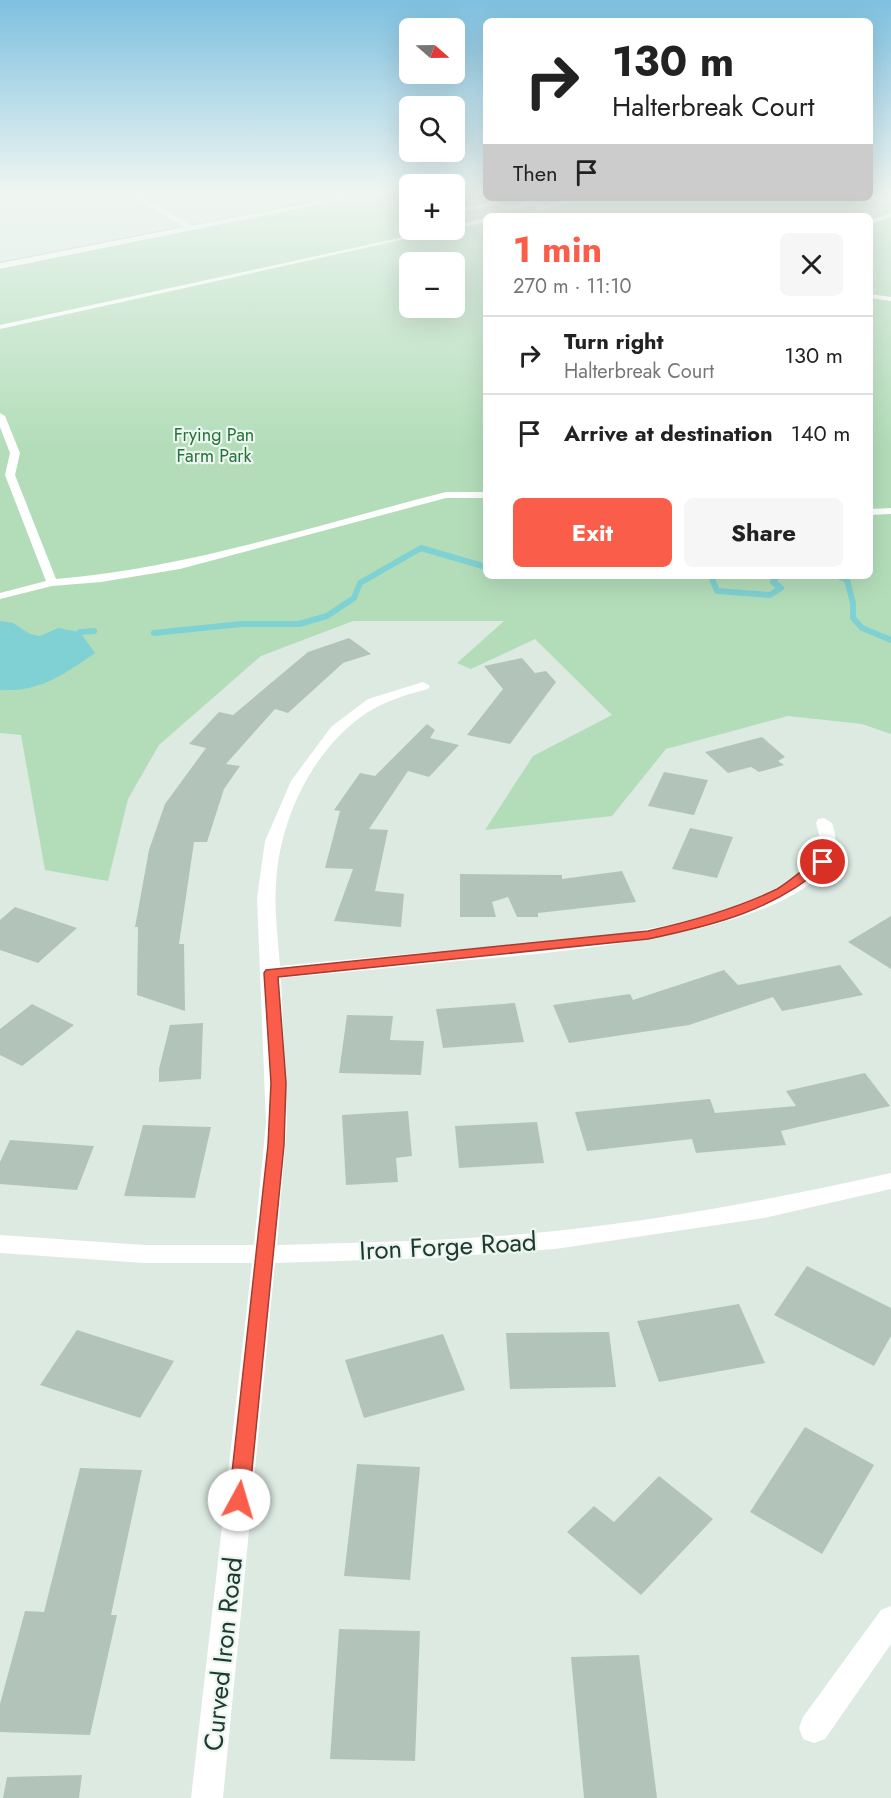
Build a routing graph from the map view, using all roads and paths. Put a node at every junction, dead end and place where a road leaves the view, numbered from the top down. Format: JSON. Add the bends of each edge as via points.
{"nodes":[{"id":1,"x":224,"y":278,"type":"edge"},
{"id":2,"x":873,"y":296,"type":"edge"},
{"id":3,"x":891,"y":299,"type":"edge"},
{"id":4,"x":0,"y":327,"type":"edge"},
{"id":5,"x":0,"y":416,"type":"edge"},
{"id":6,"x":483,"y":495,"type":"edge"},
{"id":7,"x":891,"y":511,"type":"edge"},
{"id":8,"x":873,"y":512,"type":"edge"},
{"id":9,"x":52,"y":583,"type":"junction"},
{"id":10,"x":0,"y":596,"type":"edge"},
{"id":11,"x":423,"y":686,"type":"dead end"},
{"id":12,"x":824,"y":823,"type":"dead end"},
{"id":13,"x":271,"y":973,"type":"junction"},
{"id":14,"x":891,"y":1182,"type":"edge"},
{"id":15,"x":0,"y":1244,"type":"edge"},
{"id":16,"x":265,"y":1254,"type":"junction"},
{"id":17,"x":891,"y":1620,"type":"edge"},
{"id":18,"x":814,"y":1728,"type":"dead end"},
{"id":19,"x":207,"y":1798,"type":"edge"}],
"edges":[{"from":1,"to":4,"type":"lane"},
{"from":2,"to":3,"type":"lane"},
{"from":5,"to":9,"type":"lane","via":[[15,453],[10,474],[15,491]]},
{"from":6,"to":9,"type":"lane","via":[[446,495],[180,566]]},
{"from":7,"to":8,"type":"lane"},
{"from":9,"to":10,"type":"lane"},
{"from":11,"to":13,"type":"street","name":"Curved Iron Road","via":[[387,695],[359,710],[328,739],[282,813],[270,855],[266,901]]},
{"from":12,"to":13,"type":"street","via":[[828,849],[823,862],[812,872],[760,902],[699,924],[612,940]]},
{"from":13,"to":16,"type":"street","name":"Curved Iron Road","via":[[279,1083]]},
{"from":14,"to":16,"type":"street","name":"Iron Forge Road","via":[[764,1210],[555,1240],[432,1249]]},
{"from":15,"to":16,"type":"street","name":"Iron Forge Road","via":[[144,1254]]},
{"from":16,"to":19,"type":"street","name":"Curved Iron Road"},
{"from":17,"to":18,"type":"street"}]}
